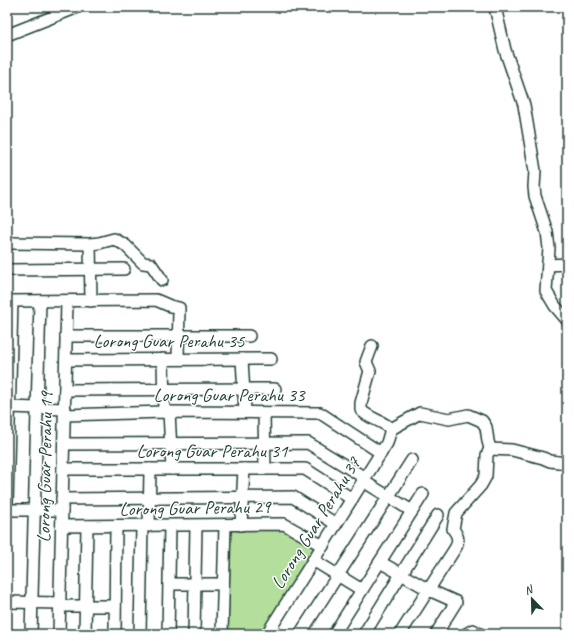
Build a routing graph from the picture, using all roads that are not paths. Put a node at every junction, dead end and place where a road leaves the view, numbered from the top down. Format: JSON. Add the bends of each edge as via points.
{"nodes":[{"id":1,"x":78,"y":7,"type":"edge"},
{"id":2,"x":495,"y":7,"type":"edge"},
{"id":3,"x":7,"y":36,"type":"edge"},
{"id":4,"x":7,"y":243,"type":"edge"},
{"id":5,"x":94,"y":243,"type":"junction"},
{"id":6,"x":567,"y":264,"type":"edge"},
{"id":7,"x":548,"y":265,"type":"junction"},
{"id":8,"x":90,"y":269,"type":"junction"},
{"id":9,"x":124,"y":269,"type":"dead end"},
{"id":10,"x":7,"y":270,"type":"edge"},
{"id":11,"x":162,"y":280,"type":"dead end"},
{"id":12,"x":9,"y":301,"type":"edge"},
{"id":13,"x":40,"y":301,"type":"junction"},
{"id":14,"x":67,"y":301,"type":"junction"},
{"id":15,"x":91,"y":301,"type":"junction"},
{"id":16,"x":567,"y":320,"type":"edge"},
{"id":17,"x":66,"y":336,"type":"junction"},
{"id":18,"x":180,"y":336,"type":"junction"},
{"id":19,"x":249,"y":336,"type":"dead end"},
{"id":20,"x":372,"y":346,"type":"dead end"},
{"id":21,"x":242,"y":359,"type":"junction"},
{"id":22,"x":271,"y":359,"type":"dead end"},
{"id":23,"x":66,"y":360,"type":"junction"},
{"id":24,"x":163,"y":360,"type":"junction"},
{"id":25,"x":178,"y":360,"type":"junction"},
{"id":26,"x":275,"y":388,"type":"dead end"},
{"id":27,"x":243,"y":389,"type":"junction"},
{"id":28,"x":65,"y":390,"type":"junction"},
{"id":29,"x":164,"y":390,"type":"junction"},
{"id":30,"x":9,"y":408,"type":"junction"},
{"id":31,"x":37,"y":409,"type":"junction"},
{"id":32,"x":65,"y":412,"type":"junction"},
{"id":33,"x":167,"y":412,"type":"junction"},
{"id":34,"x":245,"y":412,"type":"junction"},
{"id":35,"x":264,"y":413,"type":"junction"},
{"id":36,"x":8,"y":424,"type":"edge"},
{"id":37,"x":391,"y":430,"type":"junction"},
{"id":38,"x":264,"y":443,"type":"junction"},
{"id":39,"x":64,"y":444,"type":"junction"},
{"id":40,"x":171,"y":444,"type":"junction"},
{"id":41,"x":490,"y":449,"type":"junction"},
{"id":42,"x":381,"y":453,"type":"junction"},
{"id":43,"x":412,"y":460,"type":"dead end"},
{"id":44,"x":567,"y":463,"type":"edge"},
{"id":45,"x":63,"y":469,"type":"junction"},
{"id":46,"x":150,"y":469,"type":"junction"},
{"id":47,"x":172,"y":469,"type":"junction"},
{"id":48,"x":244,"y":469,"type":"junction"},
{"id":49,"x":265,"y":469,"type":"junction"},
{"id":50,"x":364,"y":480,"type":"junction"},
{"id":51,"x":423,"y":494,"type":"dead end"},
{"id":52,"x":388,"y":496,"type":"junction"},
{"id":53,"x":150,"y":498,"type":"junction"},
{"id":54,"x":242,"y":498,"type":"junction"},
{"id":55,"x":352,"y":499,"type":"junction"},
{"id":56,"x":62,"y":504,"type":"junction"},
{"id":57,"x":7,"y":505,"type":"edge"},
{"id":58,"x":7,"y":510,"type":"edge"},
{"id":59,"x":35,"y":510,"type":"junction"},
{"id":60,"x":412,"y":511,"type":"junction"},
{"id":61,"x":438,"y":515,"type":"dead end"},
{"id":62,"x":336,"y":524,"type":"junction"},
{"id":63,"x":225,"y":525,"type":"junction"},
{"id":64,"x":242,"y":525,"type":"junction"},
{"id":65,"x":62,"y":526,"type":"junction"},
{"id":66,"x":87,"y":526,"type":"junction"},
{"id":67,"x":146,"y":526,"type":"junction"},
{"id":68,"x":170,"y":526,"type":"junction"},
{"id":69,"x":196,"y":526,"type":"junction"},
{"id":70,"x":116,"y":527,"type":"junction"},
{"id":71,"x":323,"y":546,"type":"junction"},
{"id":72,"x":313,"y":560,"type":"junction"},
{"id":73,"x":380,"y":562,"type":"junction"},
{"id":74,"x":402,"y":574,"type":"junction"},
{"id":75,"x":338,"y":575,"type":"junction"},
{"id":76,"x":169,"y":584,"type":"junction"},
{"id":77,"x":195,"y":584,"type":"junction"},
{"id":78,"x":223,"y":584,"type":"junction"},
{"id":79,"x":362,"y":590,"type":"junction"},
{"id":80,"x":428,"y":590,"type":"junction"},
{"id":81,"x":7,"y":602,"type":"edge"},
{"id":82,"x":33,"y":603,"type":"junction"},
{"id":83,"x":60,"y":603,"type":"junction"},
{"id":84,"x":86,"y":606,"type":"junction"},
{"id":85,"x":115,"y":606,"type":"junction"},
{"id":86,"x":32,"y":634,"type":"edge"},
{"id":87,"x":59,"y":634,"type":"edge"},
{"id":88,"x":85,"y":634,"type":"edge"},
{"id":89,"x":115,"y":634,"type":"edge"},
{"id":90,"x":140,"y":634,"type":"edge"},
{"id":91,"x":168,"y":634,"type":"edge"},
{"id":92,"x":194,"y":634,"type":"edge"},
{"id":93,"x":222,"y":634,"type":"edge"},
{"id":94,"x":267,"y":634,"type":"edge"},
{"id":95,"x":300,"y":634,"type":"edge"},
{"id":96,"x":334,"y":634,"type":"edge"},
{"id":97,"x":364,"y":634,"type":"edge"},
{"id":98,"x":400,"y":634,"type":"edge"},
{"id":99,"x":436,"y":634,"type":"edge"},
{"id":100,"x":466,"y":634,"type":"edge"},
{"id":101,"x":480,"y":634,"type":"edge"}],
"edges":[{"from":1,"to":3,"type":"street"},
{"from":2,"to":7,"type":"street","via":[[505,50],[524,105],[535,171],[535,196],[547,232]]},
{"from":4,"to":5,"type":"street"},
{"from":5,"to":8,"type":"street"},
{"from":5,"to":11,"type":"street","via":[[114,238],[120,241],[143,263],[151,264]]},
{"from":6,"to":7,"type":"street"},
{"from":7,"to":16,"type":"street","via":[[546,291]]},
{"from":8,"to":9,"type":"street"},
{"from":8,"to":10,"type":"street"},
{"from":8,"to":15,"type":"street"},
{"from":12,"to":13,"type":"street"},
{"from":12,"to":30,"type":"street"},
{"from":13,"to":14,"type":"street"},
{"from":13,"to":31,"type":"street"},
{"from":14,"to":15,"type":"street"},
{"from":14,"to":17,"type":"street","name":"Lorong Guar Perahu 19"},
{"from":15,"to":18,"type":"street","via":[[156,300],[179,308]]},
{"from":17,"to":18,"type":"street"},
{"from":17,"to":23,"type":"street","name":"Lorong Guar Perahu 19"},
{"from":18,"to":19,"type":"street"},
{"from":18,"to":25,"type":"street"},
{"from":20,"to":37,"type":"street","via":[[366,362],[370,371],[361,410],[364,414],[385,423]]},
{"from":21,"to":22,"type":"street","name":"Lorong Guar Perahu 35"},
{"from":21,"to":25,"type":"street","name":"Lorong Guar Perahu 35"},
{"from":21,"to":27,"type":"street"},
{"from":23,"to":24,"type":"street","name":"Lorong Guar Perahu 35"},
{"from":23,"to":28,"type":"street","name":"Lorong Guar Perahu 19"},
{"from":24,"to":25,"type":"street","name":"Lorong Guar Perahu 35"},
{"from":24,"to":29,"type":"street"},
{"from":26,"to":27,"type":"street"},
{"from":27,"to":29,"type":"street"},
{"from":27,"to":34,"type":"street"},
{"from":28,"to":29,"type":"street"},
{"from":28,"to":32,"type":"street","name":"Lorong Guar Perahu 19"},
{"from":29,"to":33,"type":"street"},
{"from":30,"to":31,"type":"street","name":"Lorong Guar Perahu 33"},
{"from":30,"to":36,"type":"street"},
{"from":31,"to":32,"type":"street","name":"Lorong Guar Perahu 33"},
{"from":31,"to":59,"type":"street"},
{"from":32,"to":33,"type":"street","name":"Lorong Guar Perahu 33"},
{"from":32,"to":39,"type":"street","name":"Lorong Guar Perahu 19"},
{"from":33,"to":34,"type":"street","name":"Lorong Guar Perahu 33"},
{"from":33,"to":40,"type":"street"},
{"from":34,"to":35,"type":"street","name":"Lorong Guar Perahu 33"},
{"from":35,"to":38,"type":"street"},
{"from":35,"to":42,"type":"street","name":"Lorong Guar Perahu 33","via":[[320,413]]},
{"from":36,"to":57,"type":"street"},
{"from":37,"to":41,"type":"street","via":[[420,412],[449,418],[468,415],[482,421],[486,427]]},
{"from":37,"to":42,"type":"street","name":"Lorong Guar Perahu 37"},
{"from":38,"to":40,"type":"street"},
{"from":38,"to":49,"type":"street"},
{"from":38,"to":50,"type":"street","via":[[308,442]]},
{"from":39,"to":40,"type":"street"},
{"from":39,"to":45,"type":"street","name":"Lorong Guar Perahu 19"},
{"from":40,"to":47,"type":"street"},
{"from":41,"to":44,"type":"street","via":[[512,450]]},
{"from":41,"to":80,"type":"street","via":[[487,455],[486,476],[481,486],[456,513],[453,529],[458,536],[456,547]]},
{"from":42,"to":50,"type":"street","name":"Lorong Guar Perahu 37"},
{"from":43,"to":52,"type":"street"},
{"from":45,"to":46,"type":"street","name":"Lorong Guar Perahu 31"},
{"from":45,"to":56,"type":"street","name":"Lorong Guar Perahu 19"},
{"from":46,"to":47,"type":"street","name":"Lorong Guar Perahu 31"},
{"from":46,"to":53,"type":"street"},
{"from":47,"to":48,"type":"street","name":"Lorong Guar Perahu 31"},
{"from":48,"to":49,"type":"street","name":"Lorong Guar Perahu 31"},
{"from":48,"to":54,"type":"street"},
{"from":49,"to":55,"type":"street","name":"Lorong Guar Perahu 31","via":[[305,469]]},
{"from":50,"to":52,"type":"street"},
{"from":50,"to":55,"type":"street","name":"Lorong Guar Perahu 37"},
{"from":51,"to":60,"type":"street"},
{"from":52,"to":60,"type":"street"},
{"from":52,"to":75,"type":"street"},
{"from":53,"to":54,"type":"street"},
{"from":53,"to":56,"type":"street"},
{"from":53,"to":67,"type":"street"},
{"from":54,"to":62,"type":"street","via":[[294,497]]},
{"from":54,"to":64,"type":"street"},
{"from":55,"to":62,"type":"street","name":"Lorong Guar Perahu 37"},
{"from":56,"to":59,"type":"street"},
{"from":56,"to":65,"type":"street","name":"Lorong Guar Perahu 19"},
{"from":58,"to":59,"type":"street"},
{"from":59,"to":82,"type":"street"},
{"from":60,"to":73,"type":"street"},
{"from":61,"to":74,"type":"street"},
{"from":62,"to":71,"type":"street","name":"Lorong Guar Perahu 37"},
{"from":63,"to":64,"type":"street","name":"Lorong Guar Perahu 29"},
{"from":63,"to":69,"type":"street","name":"Lorong Guar Perahu 29"},
{"from":63,"to":78,"type":"street"},
{"from":64,"to":71,"type":"street","name":"Lorong Guar Perahu 29","via":[[284,524]]},
{"from":65,"to":66,"type":"street","name":"Lorong Guar Perahu 29"},
{"from":65,"to":83,"type":"street","name":"Lorong Guar Perahu 19"},
{"from":66,"to":70,"type":"street","name":"Lorong Guar Perahu 29"},
{"from":66,"to":84,"type":"street"},
{"from":67,"to":68,"type":"street","name":"Lorong Guar Perahu 29"},
{"from":67,"to":70,"type":"street","name":"Lorong Guar Perahu 29"},
{"from":67,"to":90,"type":"street"},
{"from":68,"to":69,"type":"street","name":"Lorong Guar Perahu 29"},
{"from":68,"to":76,"type":"street"},
{"from":69,"to":77,"type":"street"},
{"from":70,"to":85,"type":"street"},
{"from":71,"to":72,"type":"street","name":"Lorong Guar Perahu 37"},
{"from":72,"to":75,"type":"street"},
{"from":72,"to":94,"type":"street","name":"Lorong Guar Perahu 37"},
{"from":73,"to":74,"type":"street"},
{"from":73,"to":79,"type":"street"},
{"from":74,"to":80,"type":"street"},
{"from":74,"to":97,"type":"street"},
{"from":75,"to":79,"type":"street"},
{"from":75,"to":95,"type":"street"},
{"from":76,"to":77,"type":"street"},
{"from":76,"to":91,"type":"street"},
{"from":77,"to":78,"type":"street"},
{"from":77,"to":92,"type":"street"},
{"from":78,"to":93,"type":"street"},
{"from":79,"to":96,"type":"street"},
{"from":80,"to":98,"type":"street"},
{"from":80,"to":99,"type":"street","via":[[456,602]]},
{"from":81,"to":82,"type":"street"},
{"from":82,"to":83,"type":"street"},
{"from":82,"to":86,"type":"street"},
{"from":83,"to":84,"type":"street","via":[[64,606]]},
{"from":83,"to":87,"type":"street","name":"Lorong Guar Perahu 19"},
{"from":84,"to":85,"type":"street"},
{"from":84,"to":88,"type":"street"},
{"from":85,"to":89,"type":"street"},
{"from":100,"to":101,"type":"street","via":[[473,630]]}]}
